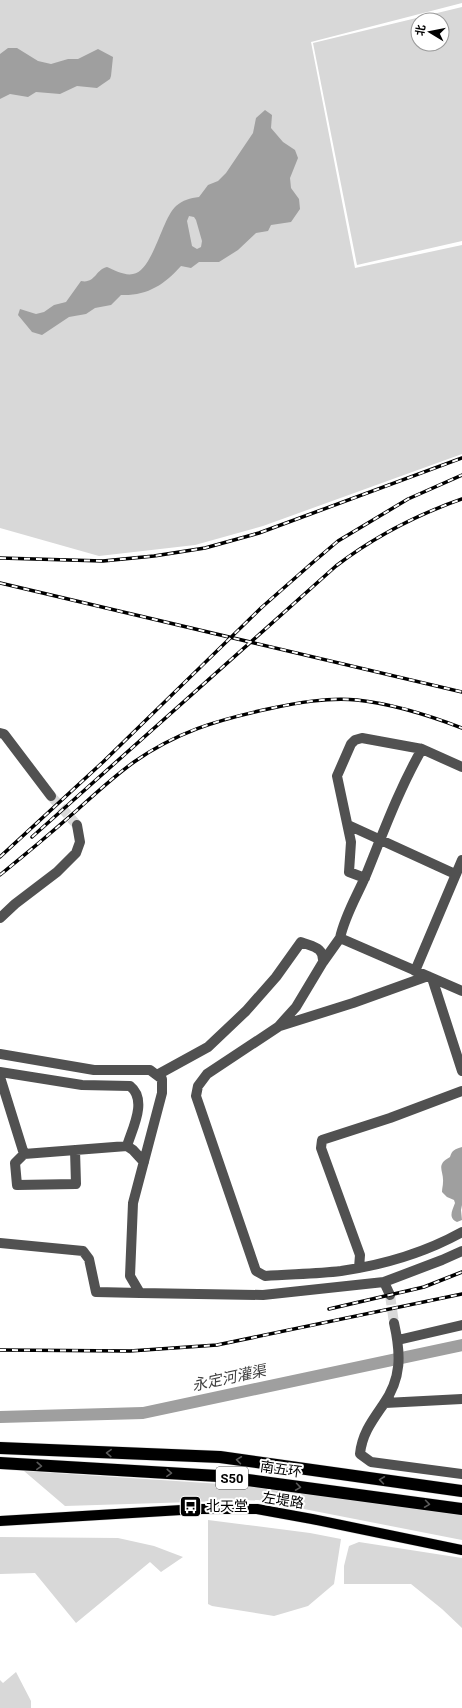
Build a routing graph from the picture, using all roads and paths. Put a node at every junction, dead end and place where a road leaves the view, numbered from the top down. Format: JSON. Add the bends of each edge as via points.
{"nodes":[{"id":1,"x":0,"y":733,"type":"edge"},
{"id":2,"x":422,"y":749,"type":"junction"},
{"id":3,"x":462,"y":767,"type":"edge"},
{"id":4,"x":51,"y":796,"type":"tunnel mouth"},
{"id":5,"x":77,"y":825,"type":"tunnel mouth"},
{"id":6,"x":348,"y":825,"type":"junction"},
{"id":7,"x":380,"y":840,"type":"junction"},
{"id":8,"x":462,"y":860,"type":"edge"},
{"id":9,"x":455,"y":874,"type":"junction"},
{"id":10,"x":365,"y":878,"type":"junction"},
{"id":11,"x":0,"y":918,"type":"edge"},
{"id":12,"x":340,"y":938,"type":"junction"},
{"id":13,"x":323,"y":962,"type":"junction"},
{"id":14,"x":414,"y":971,"type":"junction"},
{"id":15,"x":430,"y":977,"type":"junction"},
{"id":16,"x":462,"y":991,"type":"edge"},
{"id":17,"x":278,"y":1027,"type":"junction"},
{"id":18,"x":0,"y":1054,"type":"edge"},
{"id":19,"x":462,"y":1071,"type":"edge"},
{"id":20,"x":0,"y":1072,"type":"edge"},
{"id":21,"x":157,"y":1075,"type":"junction"},
{"id":22,"x":0,"y":1077,"type":"edge"},
{"id":23,"x":462,"y":1091,"type":"edge"},
{"id":24,"x":127,"y":1146,"type":"junction"},
{"id":25,"x":75,"y":1150,"type":"junction"},
{"id":26,"x":24,"y":1154,"type":"junction"},
{"id":27,"x":144,"y":1162,"type":"junction"},
{"id":28,"x":462,"y":1232,"type":"edge"},
{"id":29,"x":0,"y":1243,"type":"edge"},
{"id":30,"x":462,"y":1251,"type":"edge"},
{"id":31,"x":359,"y":1268,"type":"junction"},
{"id":32,"x":340,"y":1271,"type":"junction"},
{"id":33,"x":384,"y":1282,"type":"junction"},
{"id":34,"x":341,"y":1286,"type":"junction"},
{"id":35,"x":140,"y":1293,"type":"junction"},
{"id":36,"x":390,"y":1296,"type":"tunnel mouth"},
{"id":37,"x":394,"y":1323,"type":"tunnel mouth"},
{"id":38,"x":462,"y":1325,"type":"edge"},
{"id":39,"x":398,"y":1340,"type":"junction"},
{"id":40,"x":462,"y":1398,"type":"edge"},
{"id":41,"x":385,"y":1403,"type":"junction"},
{"id":42,"x":0,"y":1448,"type":"edge"},
{"id":43,"x":0,"y":1464,"type":"edge"},
{"id":44,"x":462,"y":1474,"type":"edge"},
{"id":45,"x":462,"y":1491,"type":"edge"},
{"id":46,"x":462,"y":1509,"type":"edge"},
{"id":47,"x":0,"y":1521,"type":"edge"},
{"id":48,"x":462,"y":1550,"type":"edge"}],
"edges":[{"from":1,"to":4,"type":"street","via":[[4,734]]},
{"from":2,"to":3,"type":"street"},
{"from":2,"to":6,"type":"street","via":[[362,738],[351,744],[337,776]]},
{"from":2,"to":7,"type":"street","via":[[410,769]]},
{"from":5,"to":11,"type":"street","via":[[80,842],[76,853],[57,872]]},
{"from":6,"to":7,"type":"street"},
{"from":6,"to":10,"type":"street","via":[[351,842],[349,872]]},
{"from":7,"to":9,"type":"street"},
{"from":7,"to":10,"type":"street"},
{"from":8,"to":9,"type":"street"},
{"from":9,"to":14,"type":"street"},
{"from":10,"to":12,"type":"street","via":[[343,924]]},
{"from":12,"to":13,"type":"street"},
{"from":12,"to":14,"type":"street"},
{"from":13,"to":17,"type":"street","via":[[296,1007]]},
{"from":13,"to":21,"type":"street","via":[[324,954],[320,949],[301,942],[276,978],[208,1047]]},
{"from":14,"to":15,"type":"street"},
{"from":15,"to":16,"type":"street"},
{"from":15,"to":17,"type":"street"},
{"from":15,"to":19,"type":"street"},
{"from":17,"to":32,"type":"street","via":[[207,1074],[198,1086],[196,1096],[256,1271],[265,1276]]},
{"from":18,"to":21,"type":"street","via":[[94,1070],[150,1070]]},
{"from":20,"to":24,"type":"street","via":[[82,1085],[130,1086],[138,1098],[138,1110]]},
{"from":21,"to":27,"type":"street","via":[[162,1080],[162,1093]]},
{"from":22,"to":26,"type":"street"},
{"from":23,"to":31,"type":"street","via":[[322,1140],[321,1148],[360,1255]]},
{"from":24,"to":25,"type":"street"},
{"from":24,"to":27,"type":"street"},
{"from":25,"to":26,"type":"street"},
{"from":25,"to":26,"type":"street","via":[[76,1184],[17,1185],[15,1163]]},
{"from":27,"to":35,"type":"street","via":[[133,1203],[130,1276]]},
{"from":28,"to":31,"type":"street","via":[[440,1244]]},
{"from":29,"to":35,"type":"street","via":[[84,1251],[89,1259],[96,1292]]},
{"from":30,"to":33,"type":"street"},
{"from":31,"to":32,"type":"street"},
{"from":32,"to":34,"type":"street"},
{"from":33,"to":34,"type":"street"},
{"from":33,"to":36,"type":"street"},
{"from":34,"to":35,"type":"street","via":[[263,1295]]},
{"from":37,"to":39,"type":"street"},
{"from":38,"to":39,"type":"street"},
{"from":39,"to":41,"type":"street","via":[[398,1377]]},
{"from":40,"to":41,"type":"street"},
{"from":41,"to":44,"type":"street","via":[[368,1427],[361,1443],[360,1454],[371,1462]]},
{"from":45,"to":42,"type":"highway","name":"南五环","number":"S50","one_way":true,"via":[[220,1457]]},
{"from":43,"to":46,"type":"highway","name":"南五环","number":"S50","one_way":true,"via":[[218,1476]]},
{"from":47,"to":48,"type":"main road","name":"左堤路","via":[[198,1509],[257,1509]]}]}
